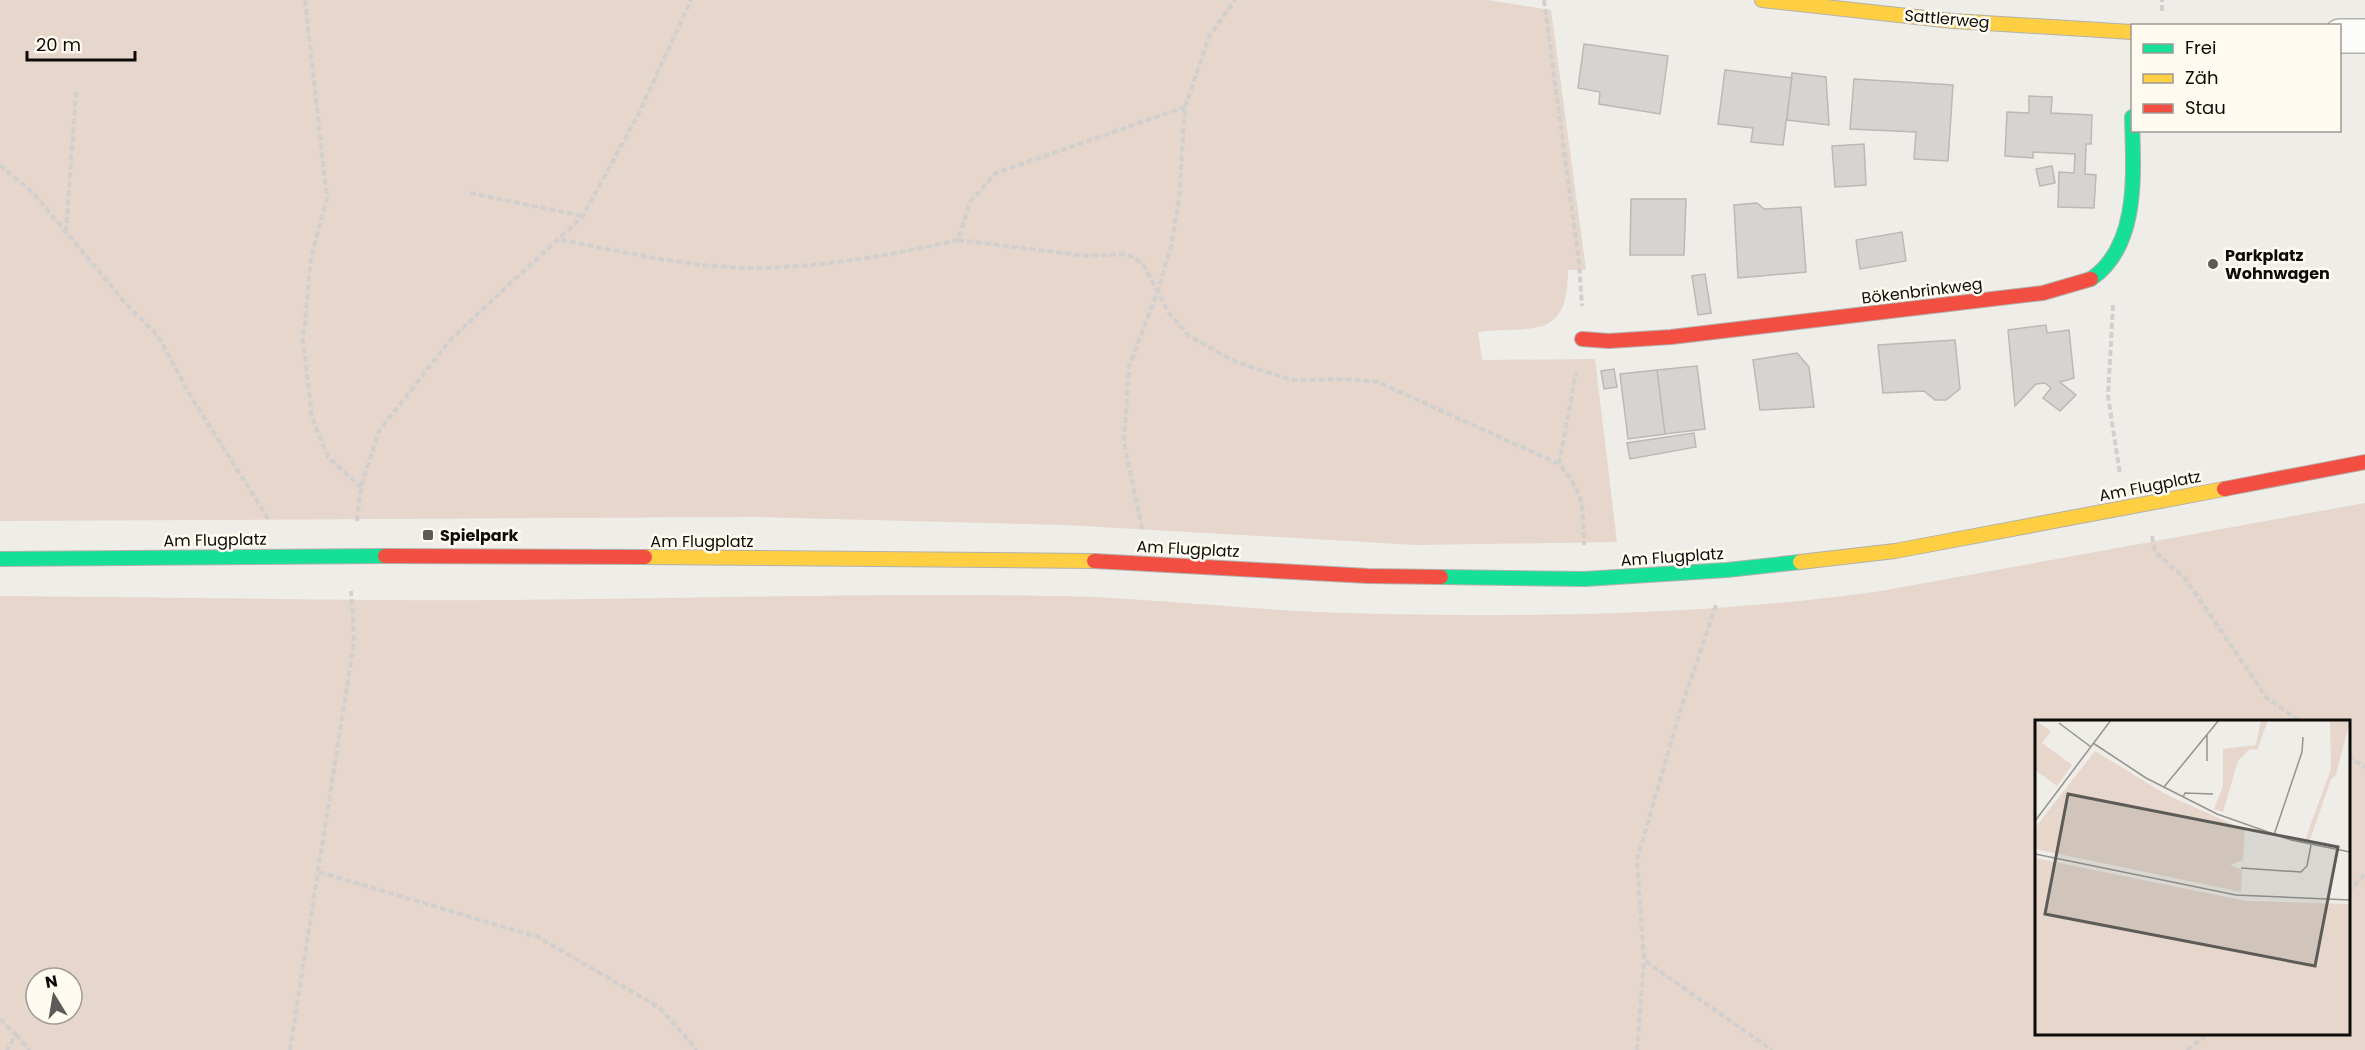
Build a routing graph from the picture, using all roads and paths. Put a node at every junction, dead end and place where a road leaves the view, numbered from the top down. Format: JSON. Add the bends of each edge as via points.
{"nodes":[{"id":1,"x":305,"y":0,"type":"edge"},
{"id":2,"x":691,"y":0,"type":"edge"},
{"id":3,"x":1235,"y":0,"type":"edge"},
{"id":4,"x":1544,"y":0,"type":"edge"},
{"id":5,"x":1762,"y":0,"type":"edge"},
{"id":6,"x":1802,"y":3,"type":"edge"},
{"id":7,"x":2131,"y":32,"type":"edge"},
{"id":8,"x":2341,"y":36,"type":"edge"},
{"id":9,"x":2365,"y":36,"type":"edge"},
{"id":10,"x":76,"y":92,"type":"dead end"},
{"id":11,"x":1185,"y":107,"type":"junction"},
{"id":12,"x":2133,"y":132,"type":"edge"},
{"id":13,"x":0,"y":165,"type":"edge"},
{"id":14,"x":470,"y":193,"type":"dead end"},
{"id":15,"x":583,"y":216,"type":"junction"},
{"id":16,"x":66,"y":233,"type":"junction"},
{"id":17,"x":560,"y":240,"type":"junction"},
{"id":18,"x":958,"y":240,"type":"junction"},
{"id":19,"x":2116,"y":250,"type":"junction"},
{"id":20,"x":1158,"y":291,"type":"junction"},
{"id":21,"x":1582,"y":339,"type":"junction"},
{"id":22,"x":2365,"y":462,"type":"edge"},
{"id":23,"x":1559,"y":464,"type":"junction"},
{"id":24,"x":361,"y":487,"type":"junction"},
{"id":25,"x":2126,"y":507,"type":"junction"},
{"id":26,"x":292,"y":556,"type":"junction"},
{"id":27,"x":354,"y":556,"type":"junction"},
{"id":28,"x":0,"y":559,"type":"edge"},
{"id":29,"x":1150,"y":563,"type":"junction"},
{"id":30,"x":1727,"y":570,"type":"junction"},
{"id":31,"x":1585,"y":579,"type":"junction"},
{"id":32,"x":2298,"y":720,"type":"edge"},
{"id":33,"x":2350,"y":757,"type":"edge"},
{"id":34,"x":2365,"y":767,"type":"edge"},
{"id":35,"x":319,"y":872,"type":"junction"},
{"id":36,"x":2365,"y":874,"type":"edge"},
{"id":37,"x":2350,"y":891,"type":"edge"},
{"id":38,"x":1644,"y":960,"type":"junction"},
{"id":39,"x":0,"y":1019,"type":"edge"},
{"id":40,"x":16,"y":1035,"type":"junction"},
{"id":41,"x":2207,"y":1035,"type":"edge"},
{"id":42,"x":7,"y":1050,"type":"edge"},
{"id":43,"x":30,"y":1050,"type":"edge"},
{"id":44,"x":290,"y":1050,"type":"edge"},
{"id":45,"x":697,"y":1050,"type":"edge"},
{"id":46,"x":1637,"y":1050,"type":"edge"},
{"id":47,"x":1772,"y":1050,"type":"edge"},
{"id":48,"x":2187,"y":1050,"type":"edge"}],
"edges":[{"from":1,"to":24,"type":"path","via":[[327,199],[311,257],[303,341],[312,417],[328,457]]},
{"from":2,"to":15,"type":"path","via":[[639,113]]},
{"from":3,"to":11,"type":"path","via":[[1209,38]]},
{"from":4,"to":21,"type":"path","via":[[1579,263]]},
{"from":5,"to":6,"type":"street","name":"Sattlerweg"},
{"from":6,"to":7,"type":"street","name":"Sattlerweg","via":[[1953,21]]},
{"from":8,"to":9,"type":"street"},
{"from":10,"to":16,"type":"path"},
{"from":11,"to":18,"type":"path","via":[[996,173],[970,202]]},
{"from":11,"to":20,"type":"path","via":[[1179,199]]},
{"from":12,"to":19,"type":"street","name":"Bökenbrinkweg","via":[[2131,214]]},
{"from":13,"to":16,"type":"path","via":[[34,194]]},
{"from":14,"to":15,"type":"path"},
{"from":15,"to":17,"type":"path"},
{"from":16,"to":26,"type":"path","via":[[126,305],[158,336],[193,400]]},
{"from":17,"to":18,"type":"path","via":[[673,261],[754,268],[901,254]]},
{"from":17,"to":24,"type":"path","via":[[451,339],[379,431]]},
{"from":18,"to":20,"type":"path","via":[[1087,256],[1127,254],[1143,264]]},
{"from":19,"to":21,"type":"street","name":"Bökenbrinkweg","via":[[2094,277],[2043,293],[1671,337]]},
{"from":19,"to":25,"type":"path","via":[[2108,396]]},
{"from":20,"to":23,"type":"path","via":[[1169,313],[1189,336],[1236,362],[1292,380],[1378,382]]},
{"from":20,"to":29,"type":"path","via":[[1129,366],[1124,442]]},
{"from":21,"to":23,"type":"path"},
{"from":22,"to":25,"type":"street","name":"Am Flugplatz"},
{"from":23,"to":31,"type":"path","via":[[1575,483],[1583,505]]},
{"from":24,"to":27,"type":"path"},
{"from":25,"to":30,"type":"street","name":"Am Flugplatz","via":[[1895,551]]},
{"from":25,"to":32,"type":"path","via":[[2150,522],[2155,552],[2185,578],[2266,697]]},
{"from":26,"to":27,"type":"street","name":"Am Flugplatz"},
{"from":26,"to":28,"type":"street","name":"Am Flugplatz"},
{"from":27,"to":29,"type":"street","name":"Am Flugplatz"},
{"from":27,"to":35,"type":"path","via":[[354,642]]},
{"from":29,"to":31,"type":"street","name":"Am Flugplatz","via":[[1368,576]]},
{"from":30,"to":31,"type":"street","name":"Am Flugplatz"},
{"from":30,"to":38,"type":"path","via":[[1637,860]]},
{"from":33,"to":34,"type":"path"},
{"from":35,"to":44,"type":"path"},
{"from":35,"to":45,"type":"path","via":[[538,938],[660,1008]]},
{"from":36,"to":37,"type":"path"},
{"from":38,"to":46,"type":"path"},
{"from":38,"to":47,"type":"path"},
{"from":39,"to":40,"type":"path"},
{"from":40,"to":42,"type":"path"},
{"from":40,"to":43,"type":"path"},
{"from":41,"to":48,"type":"path"}]}
